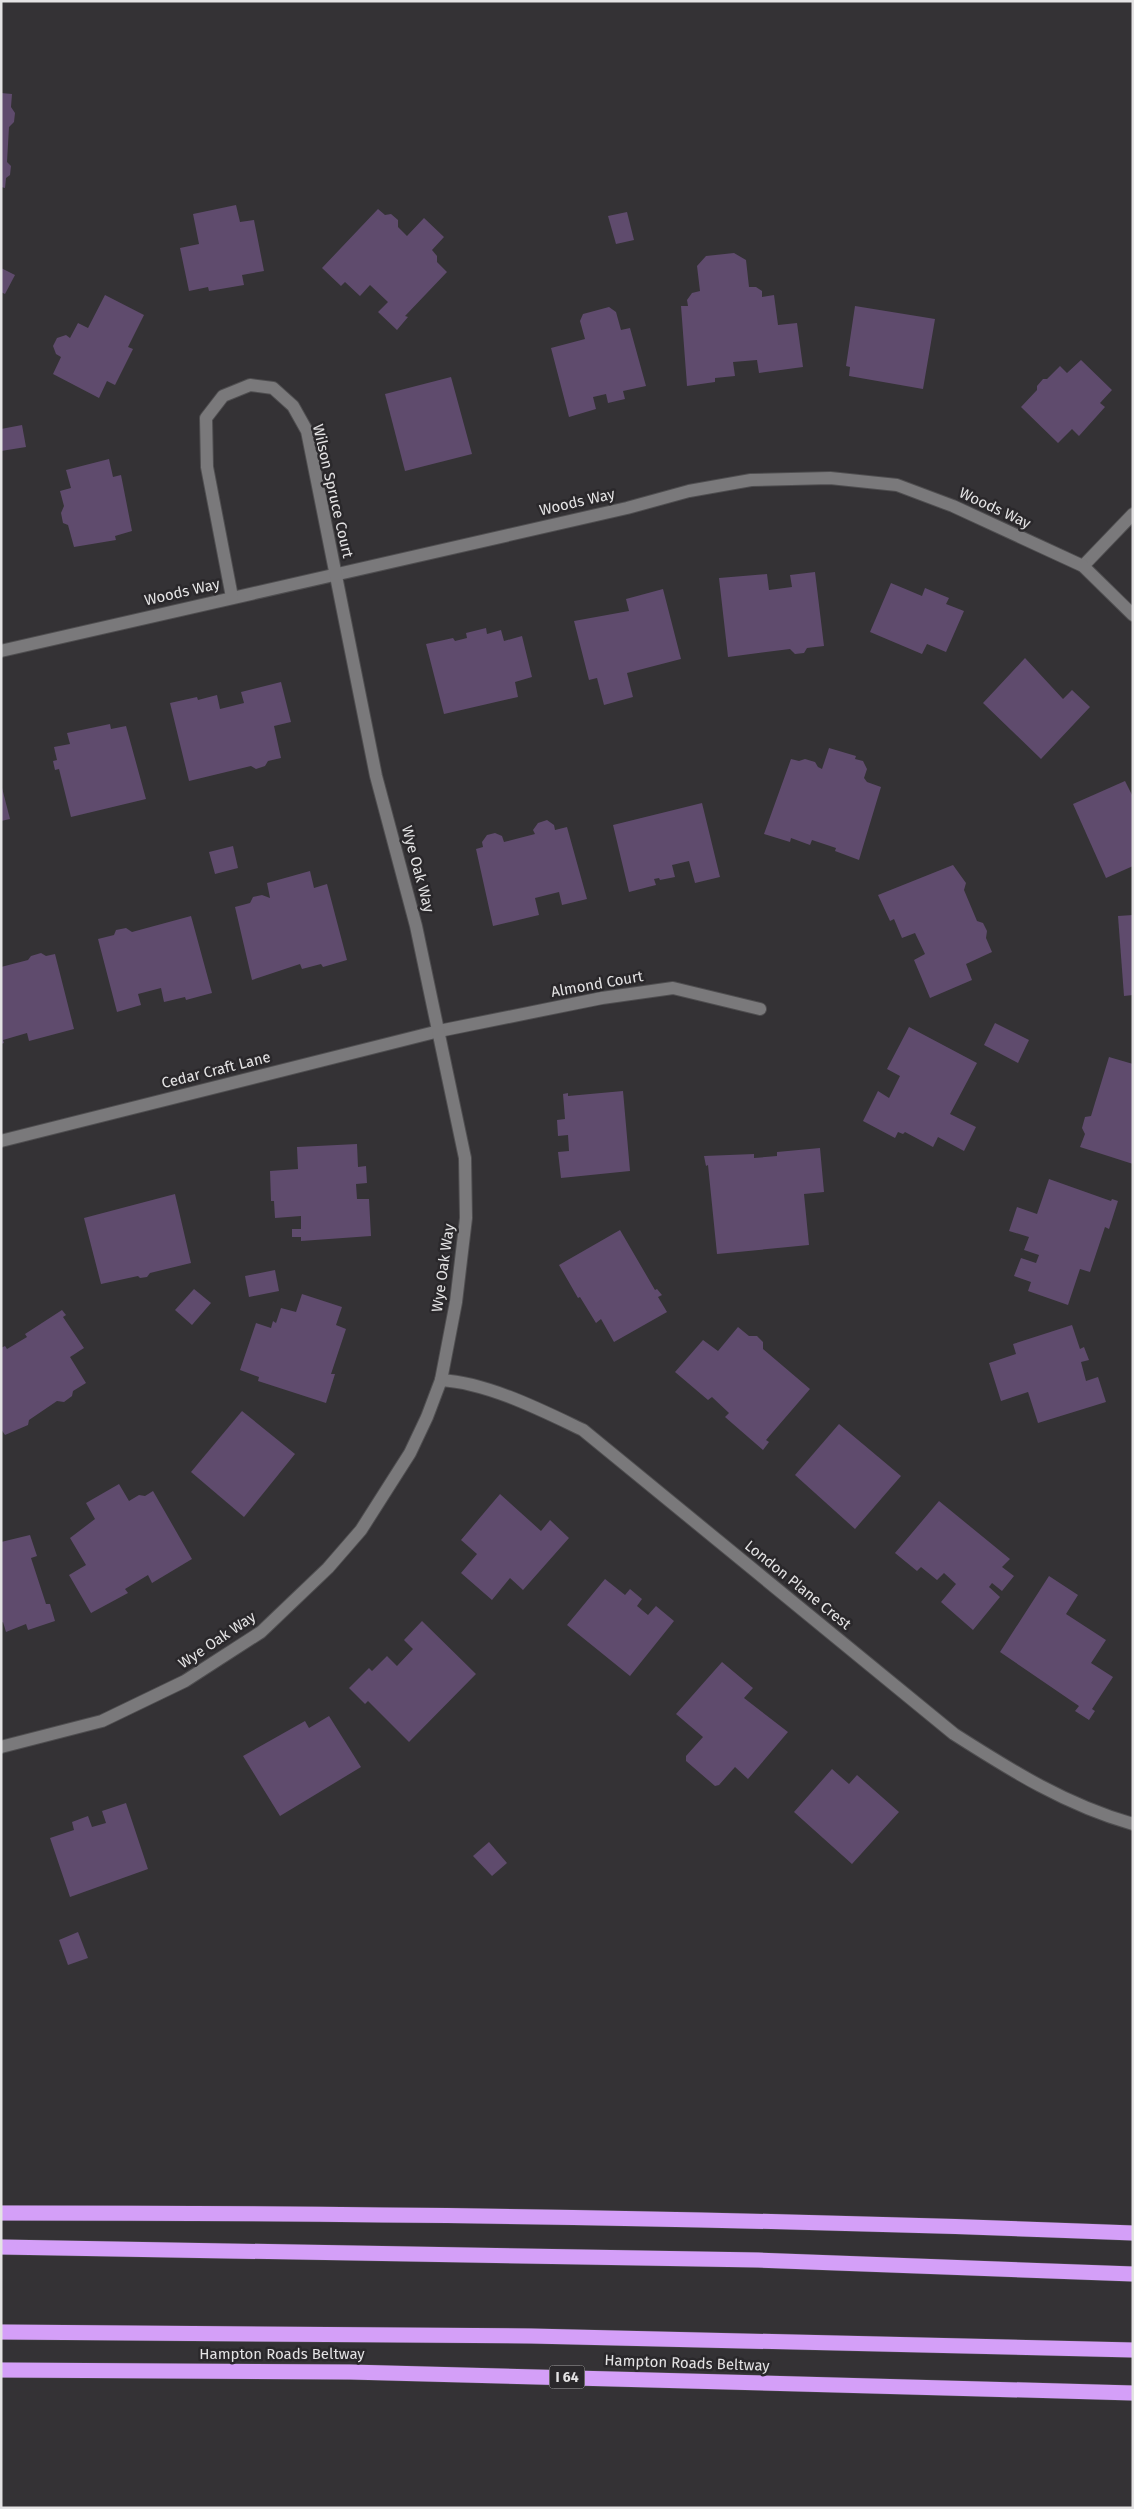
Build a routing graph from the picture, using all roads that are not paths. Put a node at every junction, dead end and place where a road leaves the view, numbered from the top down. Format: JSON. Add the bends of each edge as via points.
{"nodes":[{"id":1,"x":1133,"y":514,"type":"edge"},
{"id":2,"x":1083,"y":566,"type":"junction"},
{"id":3,"x":335,"y":574,"type":"junction"},
{"id":4,"x":232,"y":597,"type":"junction"},
{"id":5,"x":1133,"y":615,"type":"edge"},
{"id":6,"x":1,"y":651,"type":"edge"},
{"id":7,"x":760,"y":1009,"type":"dead end"},
{"id":8,"x":439,"y":1031,"type":"junction"},
{"id":9,"x":1,"y":1141,"type":"edge"},
{"id":10,"x":441,"y":1380,"type":"junction"},
{"id":11,"x":1,"y":1746,"type":"edge"},
{"id":12,"x":1133,"y":1824,"type":"edge"},
{"id":13,"x":1,"y":2213,"type":"edge"},
{"id":14,"x":1133,"y":2233,"type":"edge"},
{"id":15,"x":1,"y":2247,"type":"edge"},
{"id":16,"x":1133,"y":2274,"type":"edge"},
{"id":17,"x":1,"y":2332,"type":"edge"},
{"id":18,"x":1133,"y":2350,"type":"edge"},
{"id":19,"x":1,"y":2370,"type":"edge"},
{"id":20,"x":1133,"y":2393,"type":"edge"}],
"edges":[{"from":1,"to":2,"type":"street"},
{"from":2,"to":3,"type":"street","name":"Woods Way","via":[[952,506],[896,485],[830,478],[751,480],[688,491]]},
{"from":2,"to":5,"type":"street","name":"Woods Way"},
{"from":3,"to":4,"type":"street","name":"Woods Way"},
{"from":3,"to":4,"type":"street","name":"Wilson Spruce Court","via":[[307,431],[293,406],[273,388],[250,385],[223,396],[206,418],[207,467]]},
{"from":3,"to":8,"type":"street","name":"Wye Oak Way","via":[[376,776],[416,926]]},
{"from":4,"to":6,"type":"street","name":"Woods Way"},
{"from":7,"to":8,"type":"street","name":"Almond Court","via":[[673,988],[602,998]]},
{"from":8,"to":9,"type":"street","name":"Cedar Craft Lane"},
{"from":8,"to":10,"type":"street","name":"Wye Oak Way","via":[[465,1158],[466,1218],[456,1302]]},
{"from":10,"to":11,"type":"street","name":"Wye Oak Way","via":[[410,1453],[361,1530],[328,1568],[261,1632],[185,1681],[102,1721]]},
{"from":10,"to":12,"type":"street","name":"London Plane Crest","via":[[525,1402],[583,1430],[954,1734],[1021,1776],[1096,1814]]},
{"from":13,"to":14,"type":"highway","via":[[644,2219]]},
{"from":15,"to":16,"type":"highway","via":[[748,2260]]},
{"from":17,"to":18,"type":"highway","via":[[531,2336]]},
{"from":19,"to":20,"type":"highway","name":"Hampton Roads Beltway","number":"I 64","via":[[350,2372]]}]}
